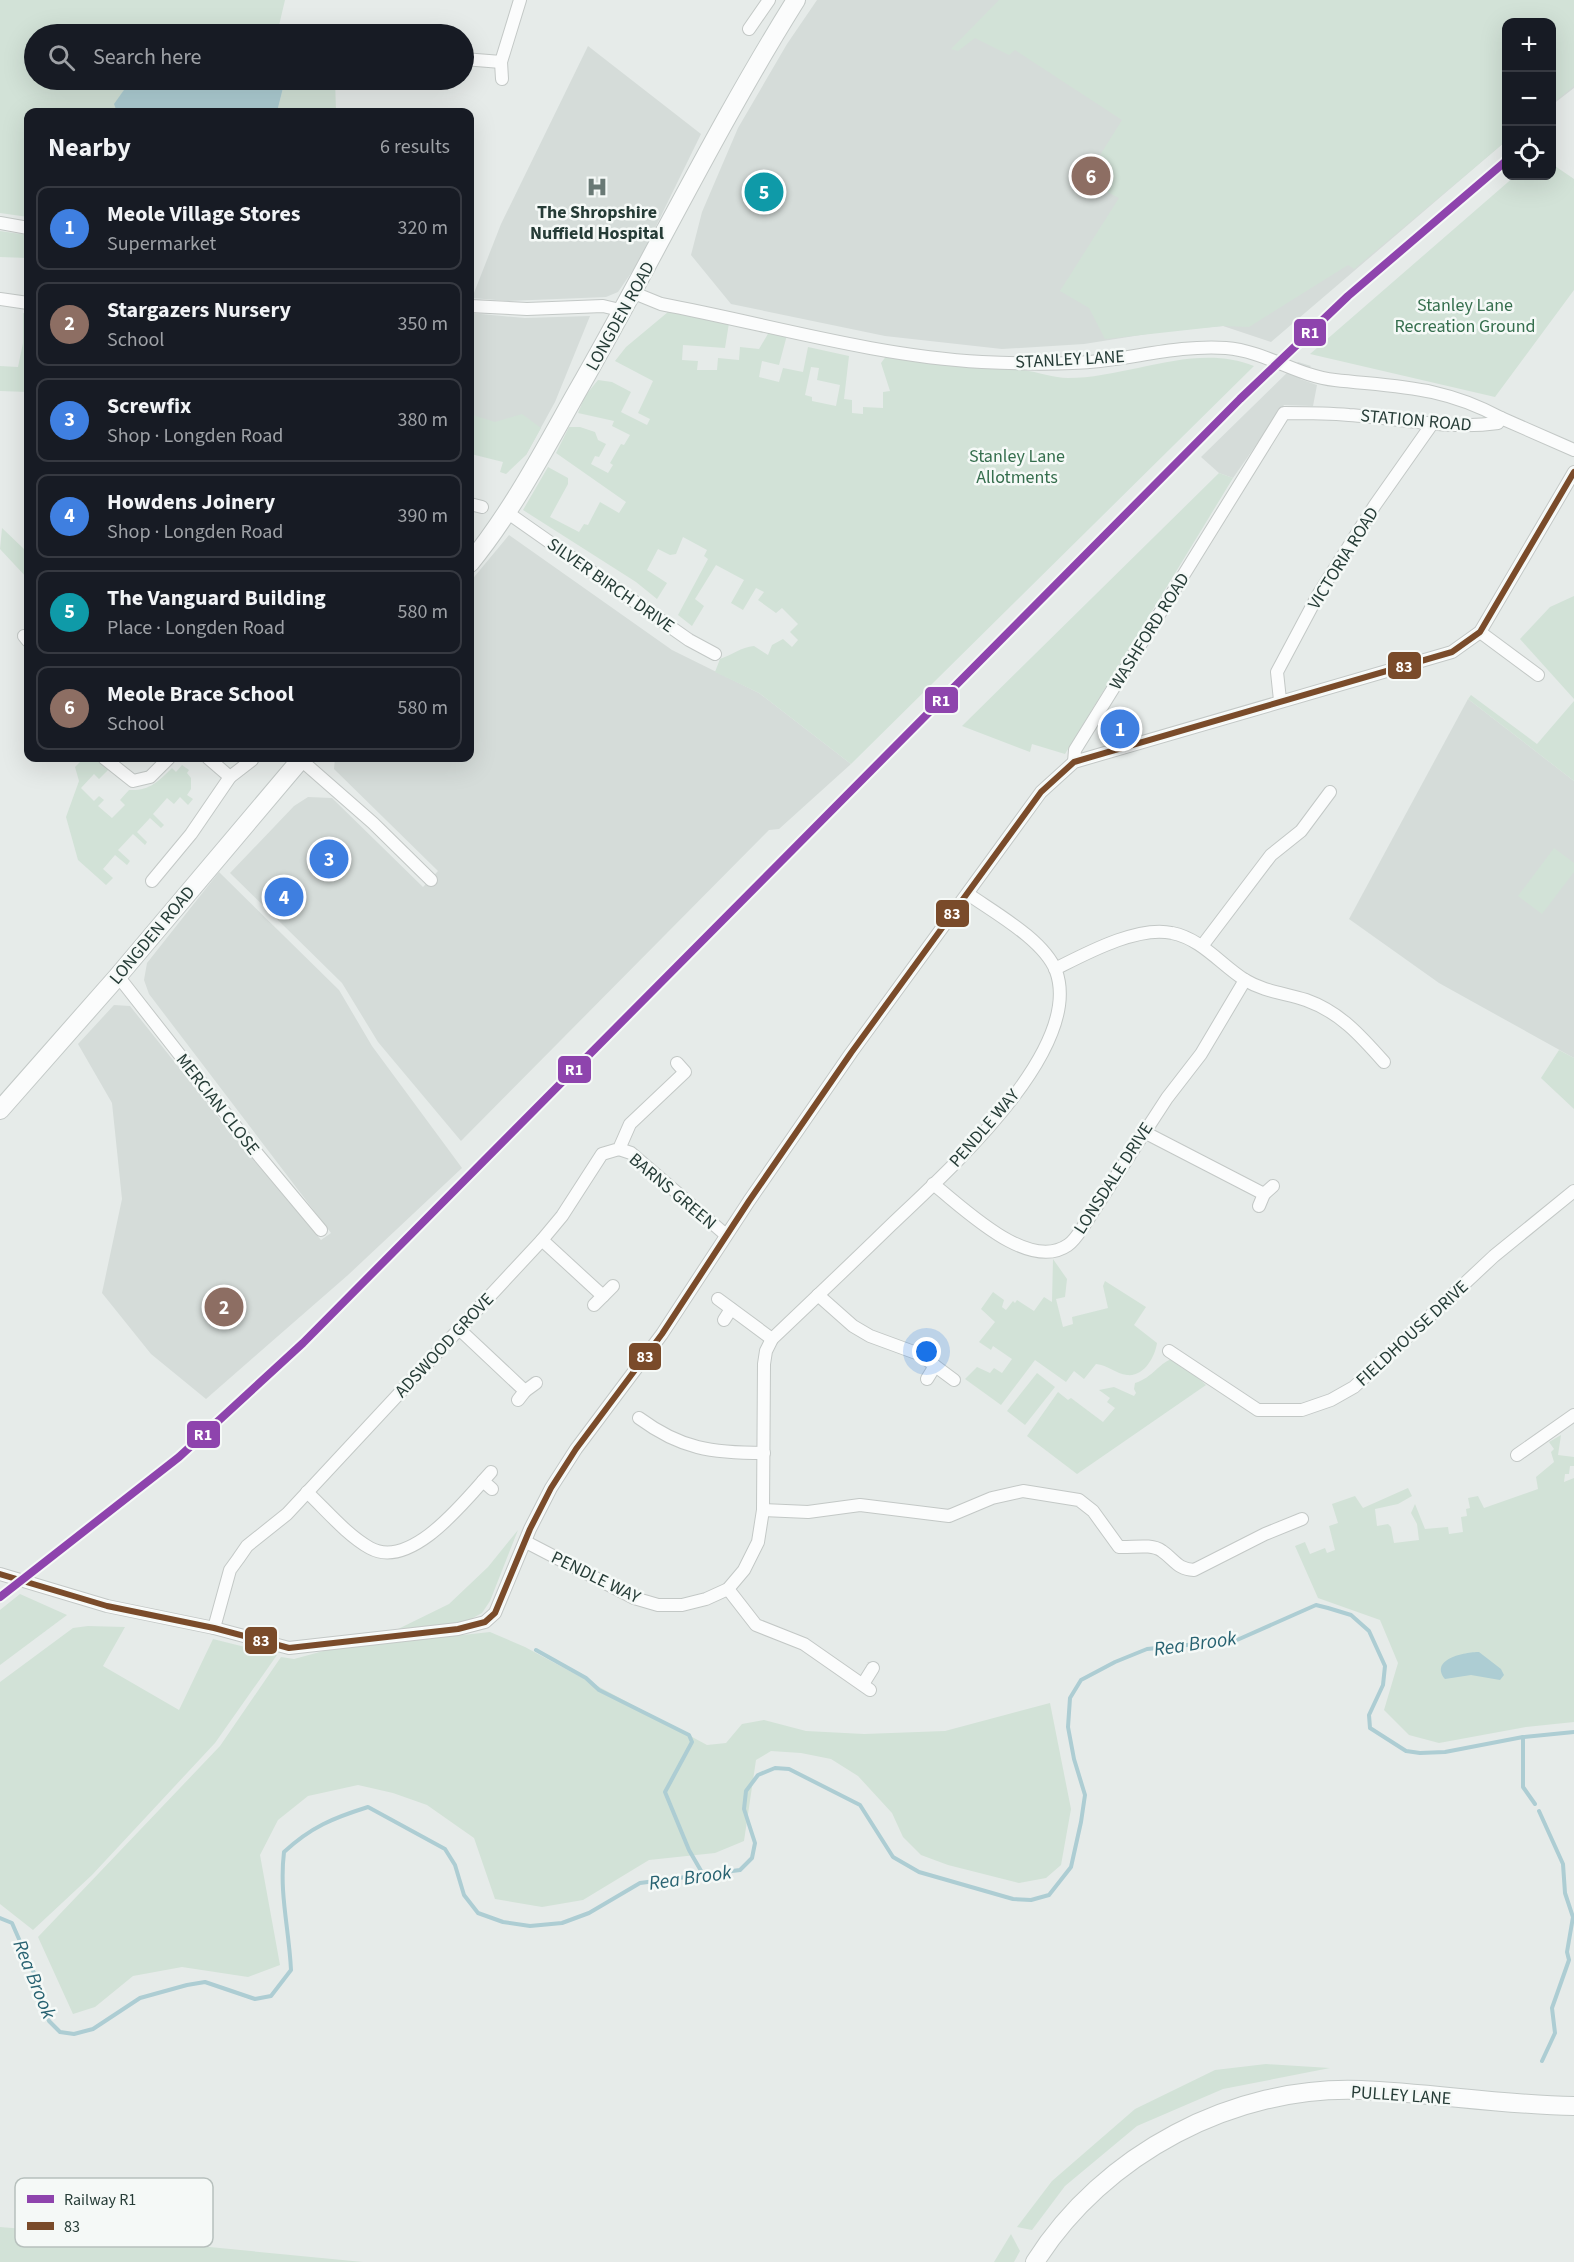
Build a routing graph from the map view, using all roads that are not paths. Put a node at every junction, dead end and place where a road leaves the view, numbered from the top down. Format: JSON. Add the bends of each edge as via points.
{"nodes":[{"id":1,"x":520,"y":0,"type":"edge"},
{"id":2,"x":770,"y":0,"type":"edge"},
{"id":3,"x":796,"y":0,"type":"edge"},
{"id":4,"x":749,"y":29,"type":"dead end"},
{"id":5,"x":474,"y":60,"type":"edge"},
{"id":6,"x":501,"y":62,"type":"junction"},
{"id":7,"x":502,"y":79,"type":"dead end"},
{"id":8,"x":0,"y":223,"type":"edge"},
{"id":9,"x":24,"y":227,"type":"edge"},
{"id":10,"x":634,"y":293,"type":"junction"},
{"id":11,"x":0,"y":299,"type":"edge"},
{"id":12,"x":24,"y":302,"type":"edge"},
{"id":13,"x":474,"y":306,"type":"edge"},
{"id":14,"x":624,"y":311,"type":"junction"},
{"id":15,"x":1284,"y":413,"type":"joint"},
{"id":16,"x":1501,"y":418,"type":"junction"},
{"id":17,"x":1432,"y":424,"type":"junction"},
{"id":18,"x":1574,"y":450,"type":"edge"},
{"id":19,"x":1574,"y":472,"type":"edge"},
{"id":20,"x":508,"y":513,"type":"junction"},
{"id":21,"x":474,"y":558,"type":"edge"},
{"id":22,"x":1480,"y":632,"type":"junction"},
{"id":23,"x":715,"y":654,"type":"dead end"},
{"id":24,"x":1538,"y":675,"type":"dead end"},
{"id":25,"x":1280,"y":700,"type":"junction"},
{"id":26,"x":109,"y":762,"type":"edge"},
{"id":27,"x":165,"y":762,"type":"edge"},
{"id":28,"x":213,"y":762,"type":"edge"},
{"id":29,"x":249,"y":762,"type":"edge"},
{"id":30,"x":299,"y":762,"type":"edge"},
{"id":31,"x":305,"y":762,"type":"edge"},
{"id":32,"x":1074,"y":762,"type":"junction"},
{"id":33,"x":230,"y":777,"type":"junction"},
{"id":34,"x":1330,"y":800,"type":"dead end"},
{"id":35,"x":431,"y":880,"type":"dead end"},
{"id":36,"x":152,"y":881,"type":"dead end"},
{"id":37,"x":968,"y":894,"type":"junction"},
{"id":38,"x":1202,"y":946,"type":"junction"},
{"id":39,"x":1055,"y":969,"type":"junction"},
{"id":40,"x":118,"y":976,"type":"junction"},
{"id":41,"x":1245,"y":980,"type":"junction"},
{"id":42,"x":1384,"y":1062,"type":"dead end"},
{"id":43,"x":685,"y":1071,"type":"dead end"},
{"id":44,"x":0,"y":1110,"type":"edge"},
{"id":45,"x":1144,"y":1132,"type":"junction"},
{"id":46,"x":619,"y":1149,"type":"junction"},
{"id":47,"x":933,"y":1184,"type":"junction"},
{"id":48,"x":1574,"y":1191,"type":"edge"},
{"id":49,"x":1259,"y":1206,"type":"dead end"},
{"id":50,"x":321,"y":1230,"type":"dead end"},
{"id":51,"x":726,"y":1235,"type":"junction"},
{"id":52,"x":542,"y":1240,"type":"junction"},
{"id":53,"x":613,"y":1286,"type":"dead end"},
{"id":54,"x":819,"y":1295,"type":"junction"},
{"id":55,"x":718,"y":1299,"type":"dead end"},
{"id":56,"x":459,"y":1329,"type":"junction"},
{"id":57,"x":772,"y":1339,"type":"junction"},
{"id":58,"x":1169,"y":1351,"type":"dead end"},
{"id":59,"x":935,"y":1366,"type":"junction"},
{"id":60,"x":927,"y":1378,"type":"dead end"},
{"id":61,"x":954,"y":1380,"type":"dead end"},
{"id":62,"x":536,"y":1383,"type":"dead end"},
{"id":63,"x":1574,"y":1415,"type":"edge"},
{"id":64,"x":639,"y":1418,"type":"dead end"},
{"id":65,"x":764,"y":1453,"type":"junction"},
{"id":66,"x":1517,"y":1455,"type":"dead end"},
{"id":67,"x":489,"y":1481,"type":"dead end"},
{"id":68,"x":307,"y":1492,"type":"junction"},
{"id":69,"x":763,"y":1510,"type":"junction"},
{"id":70,"x":1302,"y":1519,"type":"dead end"},
{"id":71,"x":526,"y":1542,"type":"junction"},
{"id":72,"x":0,"y":1574,"type":"edge"},
{"id":73,"x":728,"y":1589,"type":"junction"},
{"id":74,"x":214,"y":1628,"type":"junction"},
{"id":75,"x":873,"y":1668,"type":"dead end"},
{"id":76,"x":1574,"y":2106,"type":"edge"},
{"id":77,"x":1035,"y":2262,"type":"edge"}],
"edges":[{"from":1,"to":6,"type":"street"},
{"from":2,"to":4,"type":"street"},
{"from":3,"to":10,"type":"street","name":"LONGDEN ROAD","via":[[715,136]]},
{"from":5,"to":6,"type":"street"},
{"from":6,"to":7,"type":"street"},
{"from":8,"to":9,"type":"street"},
{"from":10,"to":14,"type":"street","name":"LONGDEN ROAD"},
{"from":10,"to":16,"type":"street","name":"STANLEY LANE","via":[[661,304],[917,356],[1040,364],[1100,361],[1197,347],[1252,352],[1319,377],[1437,391]]},
{"from":11,"to":12,"type":"street"},
{"from":13,"to":14,"type":"street","via":[[603,306]]},
{"from":14,"to":20,"type":"street","name":"LONGDEN ROAD"},
{"from":15,"to":17,"type":"street","name":"STATION ROAD"},
{"from":15,"to":32,"type":"street","name":"WASHFORD ROAD","via":[[1075,750]]},
{"from":16,"to":17,"type":"street","name":"STATION ROAD","via":[[1498,423],[1479,426]]},
{"from":16,"to":18,"type":"street"},
{"from":17,"to":25,"type":"street","name":"VICTORIA ROAD","via":[[1318,595],[1277,672]]},
{"from":19,"to":22,"type":"street"},
{"from":20,"to":21,"type":"street","name":"LONGDEN ROAD"},
{"from":20,"to":23,"type":"street","name":"SILVER BIRCH DRIVE","via":[[689,640]]},
{"from":22,"to":24,"type":"street"},
{"from":22,"to":25,"type":"street","via":[[1452,652]]},
{"from":25,"to":32,"type":"street"},
{"from":26,"to":27,"type":"street","via":[[133,781],[150,777]]},
{"from":28,"to":33,"type":"street"},
{"from":29,"to":33,"type":"street"},
{"from":30,"to":40,"type":"street","name":"LONGDEN ROAD"},
{"from":31,"to":35,"type":"street"},
{"from":32,"to":37,"type":"street","name":"WASHFORD ROAD","via":[[1041,792]]},
{"from":33,"to":36,"type":"street"},
{"from":34,"to":38,"type":"street","via":[[1271,855]]},
{"from":37,"to":39,"type":"street","via":[[1043,950]]},
{"from":37,"to":51,"type":"street","name":"WASHFORD ROAD","via":[[851,1053]]},
{"from":38,"to":39,"type":"street","via":[[1172,933],[1154,932],[1095,950]]},
{"from":38,"to":41,"type":"street"},
{"from":39,"to":47,"type":"street","name":"PENDLE WAY","via":[[1059,997],[1052,1033],[1026,1079],[987,1131]]},
{"from":40,"to":44,"type":"street","name":"LONGDEN ROAD"},
{"from":40,"to":50,"type":"street","name":"MERCIAN CLOSE"},
{"from":41,"to":42,"type":"street","via":[[1332,1012],[1352,1025],[1362,1046]]},
{"from":41,"to":45,"type":"street","name":"LONSDALE DRIVE","via":[[1202,1054]]},
{"from":43,"to":46,"type":"street","via":[[630,1124]]},
{"from":45,"to":47,"type":"street","name":"LONSDALE DRIVE","via":[[1083,1227],[1069,1244],[1058,1250],[1023,1248],[977,1220]]},
{"from":45,"to":49,"type":"street","via":[[1268,1190]]},
{"from":46,"to":51,"type":"street","name":"BARNS GREEN","via":[[631,1153]]},
{"from":46,"to":52,"type":"street","name":"ADSWOOD GROVE","via":[[602,1154]]},
{"from":47,"to":54,"type":"street","name":"PENDLE WAY"},
{"from":48,"to":58,"type":"street","name":"FIELDHOUSE DRIVE","via":[[1494,1256],[1354,1387],[1331,1400],[1302,1410],[1258,1410]]},
{"from":51,"to":71,"type":"street","name":"WASHFORD ROAD","via":[[662,1334],[576,1449],[551,1488]]},
{"from":52,"to":53,"type":"street","via":[[598,1301]]},
{"from":52,"to":56,"type":"street","name":"ADSWOOD GROVE"},
{"from":54,"to":57,"type":"street","name":"PENDLE WAY"},
{"from":54,"to":59,"type":"street","via":[[853,1326],[920,1354]]},
{"from":55,"to":57,"type":"street","via":[[728,1314]]},
{"from":56,"to":62,"type":"street","via":[[521,1395]]},
{"from":56,"to":68,"type":"street","name":"ADSWOOD GROVE"},
{"from":57,"to":65,"type":"street","name":"PENDLE WAY","via":[[764,1364]]},
{"from":59,"to":60,"type":"street"},
{"from":59,"to":61,"type":"street"},
{"from":63,"to":66,"type":"street"},
{"from":64,"to":65,"type":"street","via":[[656,1438],[723,1453]]},
{"from":65,"to":69,"type":"street","name":"PENDLE WAY"},
{"from":67,"to":68,"type":"street","via":[[443,1525],[406,1547],[389,1552],[371,1549],[359,1541]]},
{"from":68,"to":74,"type":"street","name":"ADSWOOD GROVE","via":[[237,1559],[230,1570]]},
{"from":69,"to":70,"type":"street","via":[[808,1512],[860,1505],[949,1516],[992,1498],[1023,1491],[1079,1500],[1094,1511],[1119,1547],[1149,1546],[1162,1550],[1182,1569],[1194,1570]]},
{"from":69,"to":73,"type":"street","name":"PENDLE WAY","via":[[758,1542],[744,1570]]},
{"from":71,"to":73,"type":"street","name":"PENDLE WAY","via":[[634,1599],[658,1605],[682,1605]]},
{"from":71,"to":74,"type":"street","name":"WASHFORD ROAD","via":[[495,1613],[473,1626],[289,1648]]},
{"from":72,"to":74,"type":"street","name":"WASHFORD ROAD","via":[[107,1606]]},
{"from":73,"to":75,"type":"street","via":[[756,1625],[804,1644],[866,1687]]},
{"from":76,"to":77,"type":"street","name":"PULLEY LANE","via":[[1360,2090],[1290,2096],[1245,2105],[1208,2117],[1144,2151],[1071,2215]]}]}
